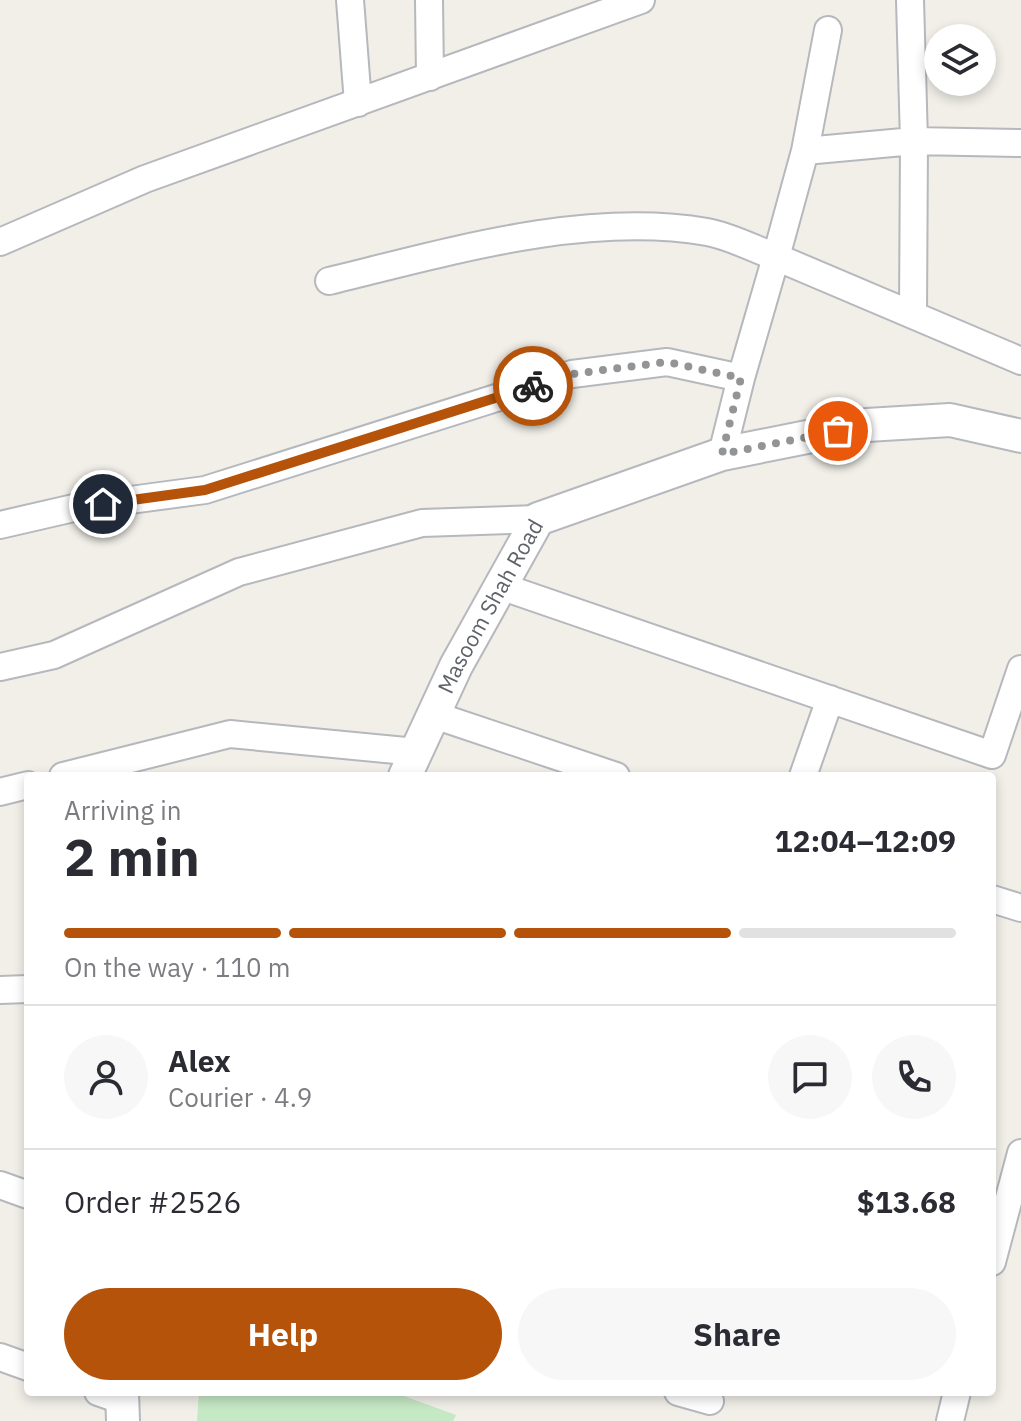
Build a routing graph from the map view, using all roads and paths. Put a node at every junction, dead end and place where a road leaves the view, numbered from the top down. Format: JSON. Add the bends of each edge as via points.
{"nodes":[{"id":1,"x":350,"y":0,"type":"edge"},
{"id":2,"x":429,"y":0,"type":"edge"},
{"id":3,"x":641,"y":0,"type":"edge"},
{"id":4,"x":910,"y":0,"type":"edge"},
{"id":5,"x":828,"y":30,"type":"dead end"},
{"id":6,"x":430,"y":77,"type":"junction"},
{"id":7,"x":358,"y":103,"type":"junction"},
{"id":8,"x":914,"y":141,"type":"junction"},
{"id":9,"x":1021,"y":143,"type":"edge"},
{"id":10,"x":805,"y":151,"type":"junction"},
{"id":11,"x":0,"y":242,"type":"edge"},
{"id":12,"x":776,"y":257,"type":"junction"},
{"id":13,"x":329,"y":281,"type":"dead end"},
{"id":14,"x":913,"y":315,"type":"junction"},
{"id":15,"x":1021,"y":361,"type":"edge"},
{"id":16,"x":741,"y":378,"type":"junction"},
{"id":17,"x":1021,"y":436,"type":"edge"},
{"id":18,"x":722,"y":454,"type":"junction"},
{"id":19,"x":538,"y":519,"type":"junction"},
{"id":20,"x":0,"y":525,"type":"edge"},
{"id":21,"x":500,"y":586,"type":"junction"},
{"id":22,"x":0,"y":667,"type":"edge"},
{"id":23,"x":1021,"y":669,"type":"edge"},
{"id":24,"x":830,"y":699,"type":"junction"},
{"id":25,"x":434,"y":715,"type":"junction"},
{"id":26,"x":411,"y":764,"type":"edge"},
{"id":27,"x":79,"y":772,"type":"edge"},
{"id":28,"x":604,"y":772,"type":"edge"},
{"id":29,"x":804,"y":772,"type":"edge"},
{"id":30,"x":24,"y":786,"type":"edge"},
{"id":31,"x":0,"y":792,"type":"edge"},
{"id":32,"x":996,"y":900,"type":"edge"},
{"id":33,"x":1021,"y":908,"type":"edge"},
{"id":34,"x":24,"y":989,"type":"edge"},
{"id":35,"x":0,"y":990,"type":"edge"},
{"id":36,"x":1021,"y":1153,"type":"edge"},
{"id":37,"x":0,"y":1185,"type":"edge"},
{"id":38,"x":24,"y":1194,"type":"edge"},
{"id":39,"x":996,"y":1247,"type":"edge"},
{"id":40,"x":0,"y":1357,"type":"edge"},
{"id":41,"x":24,"y":1366,"type":"edge"},
{"id":42,"x":692,"y":1396,"type":"edge"},
{"id":43,"x":956,"y":1396,"type":"edge"},
{"id":44,"x":710,"y":1401,"type":"dead end"},
{"id":45,"x":950,"y":1421,"type":"edge"}],
"edges":[{"from":1,"to":7,"type":"street"},
{"from":2,"to":6,"type":"street"},
{"from":3,"to":6,"type":"street"},
{"from":4,"to":8,"type":"street"},
{"from":5,"to":10,"type":"street"},
{"from":6,"to":7,"type":"street"},
{"from":7,"to":11,"type":"street","via":[[145,179]]},
{"from":8,"to":9,"type":"street"},
{"from":8,"to":10,"type":"street"},
{"from":8,"to":14,"type":"street"},
{"from":10,"to":12,"type":"street"},
{"from":12,"to":13,"type":"street","via":[[710,232],[641,226],[540,233]]},
{"from":12,"to":14,"type":"street"},
{"from":12,"to":16,"type":"street"},
{"from":14,"to":15,"type":"street"},
{"from":16,"to":18,"type":"street"},
{"from":16,"to":20,"type":"street","via":[[667,362],[572,374],[205,490],[78,507]]},
{"from":17,"to":18,"type":"street","name":"Masoom Shah Road","via":[[950,420],[867,425]]},
{"from":18,"to":19,"type":"street","name":"Masoom Shah Road"},
{"from":19,"to":21,"type":"street","name":"Masoom Shah Road"},
{"from":19,"to":22,"type":"street","via":[[422,523],[239,572],[54,655]]},
{"from":21,"to":24,"type":"street"},
{"from":21,"to":25,"type":"street","name":"Masoom Shah Road"},
{"from":23,"to":24,"type":"street","via":[[992,755]]},
{"from":24,"to":29,"type":"street"},
{"from":25,"to":26,"type":"street","name":"Masoom Shah Road"},
{"from":25,"to":28,"type":"street"},
{"from":26,"to":27,"type":"street","via":[[230,734]]},
{"from":30,"to":31,"type":"street"},
{"from":32,"to":33,"type":"street"},
{"from":34,"to":35,"type":"street"},
{"from":36,"to":39,"type":"street"},
{"from":37,"to":38,"type":"street"},
{"from":40,"to":41,"type":"street"},
{"from":42,"to":44,"type":"street"},
{"from":43,"to":45,"type":"street"}]}
